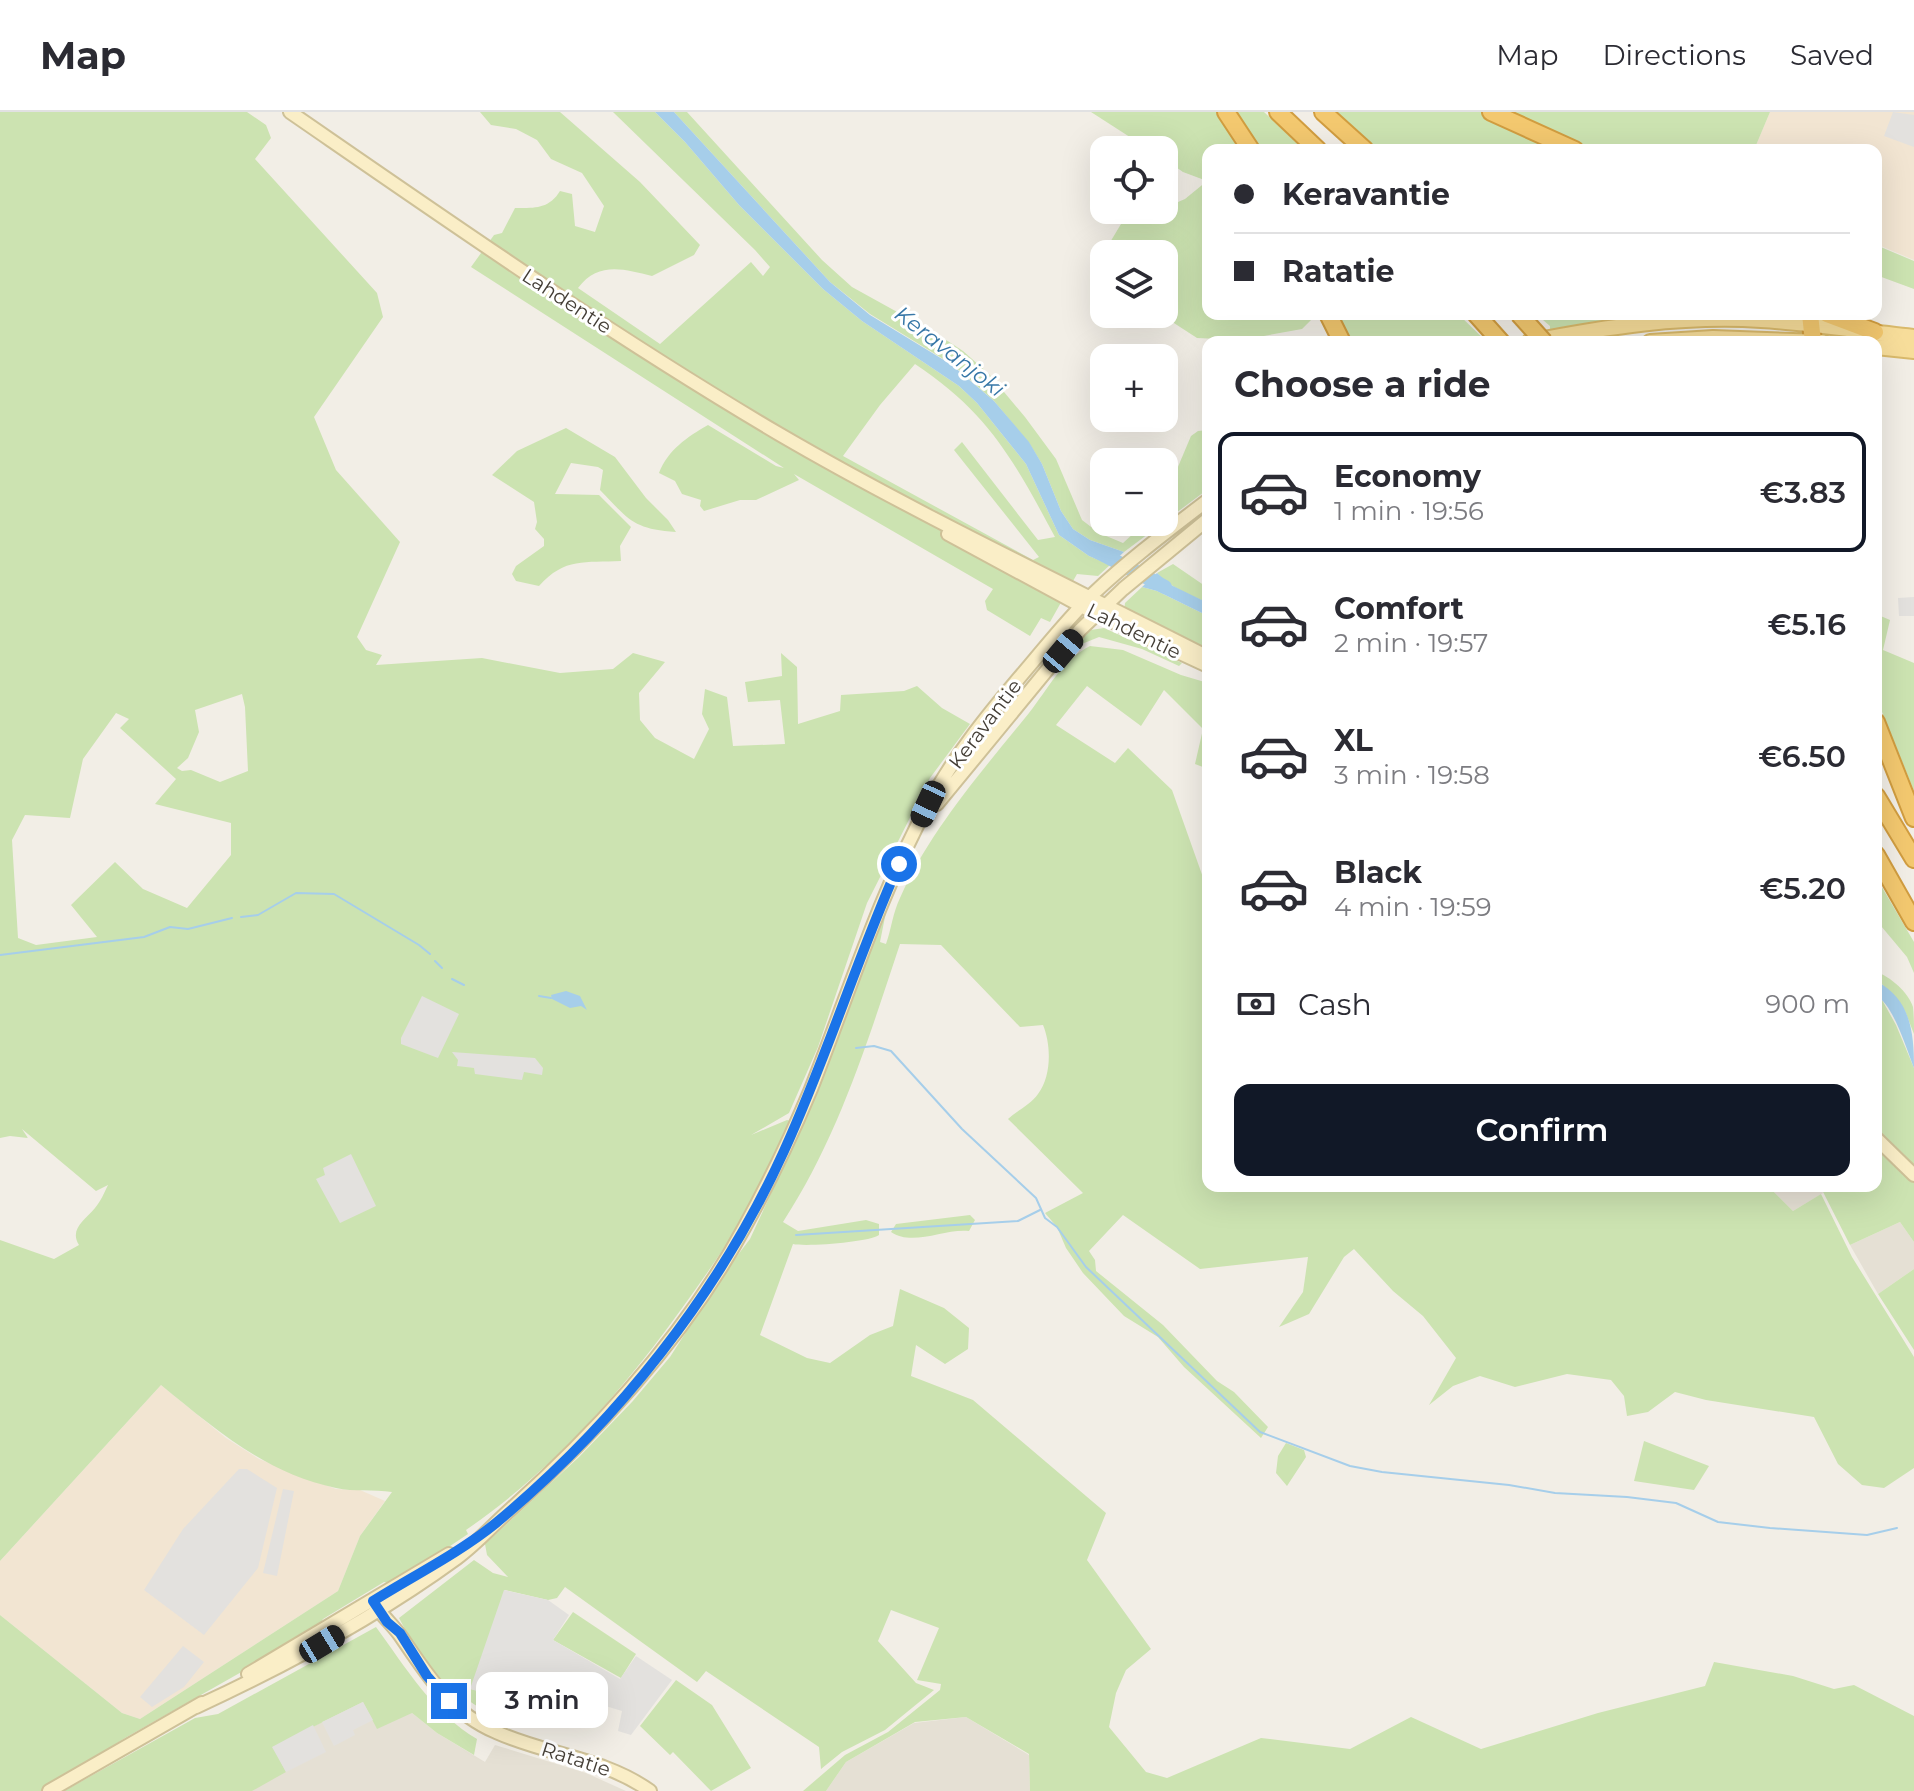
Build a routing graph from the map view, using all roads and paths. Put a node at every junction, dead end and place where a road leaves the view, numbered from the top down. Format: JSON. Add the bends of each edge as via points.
{"nodes":[{"id":1,"x":290,"y":112,"type":"edge"},
{"id":2,"x":1226,"y":112,"type":"edge"},
{"id":3,"x":1278,"y":112,"type":"edge"},
{"id":4,"x":1323,"y":112,"type":"edge"},
{"id":5,"x":1491,"y":112,"type":"edge"},
{"id":6,"x":1247,"y":144,"type":"edge"},
{"id":7,"x":1312,"y":144,"type":"edge"},
{"id":8,"x":1358,"y":144,"type":"edge"},
{"id":9,"x":1562,"y":144,"type":"edge"},
{"id":10,"x":1482,"y":320,"type":"edge"},
{"id":11,"x":1524,"y":320,"type":"edge"},
{"id":12,"x":1758,"y":320,"type":"edge"},
{"id":13,"x":1813,"y":320,"type":"edge"},
{"id":14,"x":1839,"y":320,"type":"edge"},
{"id":15,"x":1496,"y":336,"type":"edge"},
{"id":16,"x":1539,"y":336,"type":"edge"},
{"id":17,"x":1558,"y":336,"type":"edge"},
{"id":18,"x":1866,"y":336,"type":"edge"},
{"id":19,"x":1870,"y":336,"type":"edge"},
{"id":20,"x":1914,"y":337,"type":"edge"},
{"id":21,"x":1882,"y":339,"type":"edge"},
{"id":22,"x":1882,"y":341,"type":"edge"},
{"id":23,"x":1914,"y":351,"type":"edge"},
{"id":24,"x":1202,"y":505,"type":"edge"},
{"id":25,"x":1202,"y":524,"type":"edge"},
{"id":26,"x":1086,"y":601,"type":"junction"},
{"id":27,"x":1101,"y":609,"type":"junction"},
{"id":28,"x":1202,"y":654,"type":"edge"},
{"id":29,"x":1202,"y":663,"type":"edge"},
{"id":30,"x":1882,"y":737,"type":"edge"},
{"id":31,"x":1882,"y":806,"type":"edge"},
{"id":32,"x":1914,"y":818,"type":"edge"},
{"id":33,"x":917,"y":829,"type":"junction"},
{"id":34,"x":1914,"y":859,"type":"edge"},
{"id":35,"x":1882,"y":866,"type":"edge"},
{"id":36,"x":1914,"y":922,"type":"edge"},
{"id":37,"x":1882,"y":1144,"type":"edge"},
{"id":38,"x":1914,"y":1175,"type":"edge"},
{"id":39,"x":380,"y":1603,"type":"junction"},
{"id":40,"x":49,"y":1791,"type":"edge"},
{"id":41,"x":650,"y":1791,"type":"edge"}],
"edges":[{"from":1,"to":26,"type":"main road","name":"Lahdentie","via":[[686,378]]},
{"from":2,"to":6,"type":"highway"},
{"from":3,"to":7,"type":"highway"},
{"from":4,"to":8,"type":"highway"},
{"from":5,"to":9,"type":"highway"},
{"from":10,"to":15,"type":"highway"},
{"from":11,"to":16,"type":"highway","bridge":true},
{"from":12,"to":17,"type":"main road","via":[[1654,322]]},
{"from":13,"to":18,"type":"main road"},
{"from":14,"to":19,"type":"highway"},
{"from":20,"to":21,"type":"main road"},
{"from":22,"to":23,"type":"main road"},
{"from":24,"to":26,"type":"main road","name":"Keravantie"},
{"from":25,"to":27,"type":"main road","name":"Keravantie"},
{"from":26,"to":27,"type":"main road","name":"Lahdentie"},
{"from":26,"to":33,"type":"main road","name":"Keravantie","via":[[966,745]]},
{"from":27,"to":28,"type":"main road","name":"Lahdentie"},
{"from":27,"to":29,"type":"main road","name":"Lahdentie"},
{"from":27,"to":33,"type":"main road","name":"Keravantie"},
{"from":30,"to":32,"type":"highway"},
{"from":31,"to":34,"type":"highway"},
{"from":33,"to":39,"type":"main road","name":"Keravantie","via":[[859,956],[782,1155],[721,1268],[631,1388],[566,1457],[493,1525]]},
{"from":35,"to":36,"type":"highway"},
{"from":37,"to":38,"type":"main road"},
{"from":39,"to":40,"type":"main road","name":"Keravantie","via":[[296,1658],[196,1707]]},
{"from":39,"to":41,"type":"main road","name":"Ratatie","via":[[387,1622],[427,1676],[479,1724],[607,1767]]}]}
